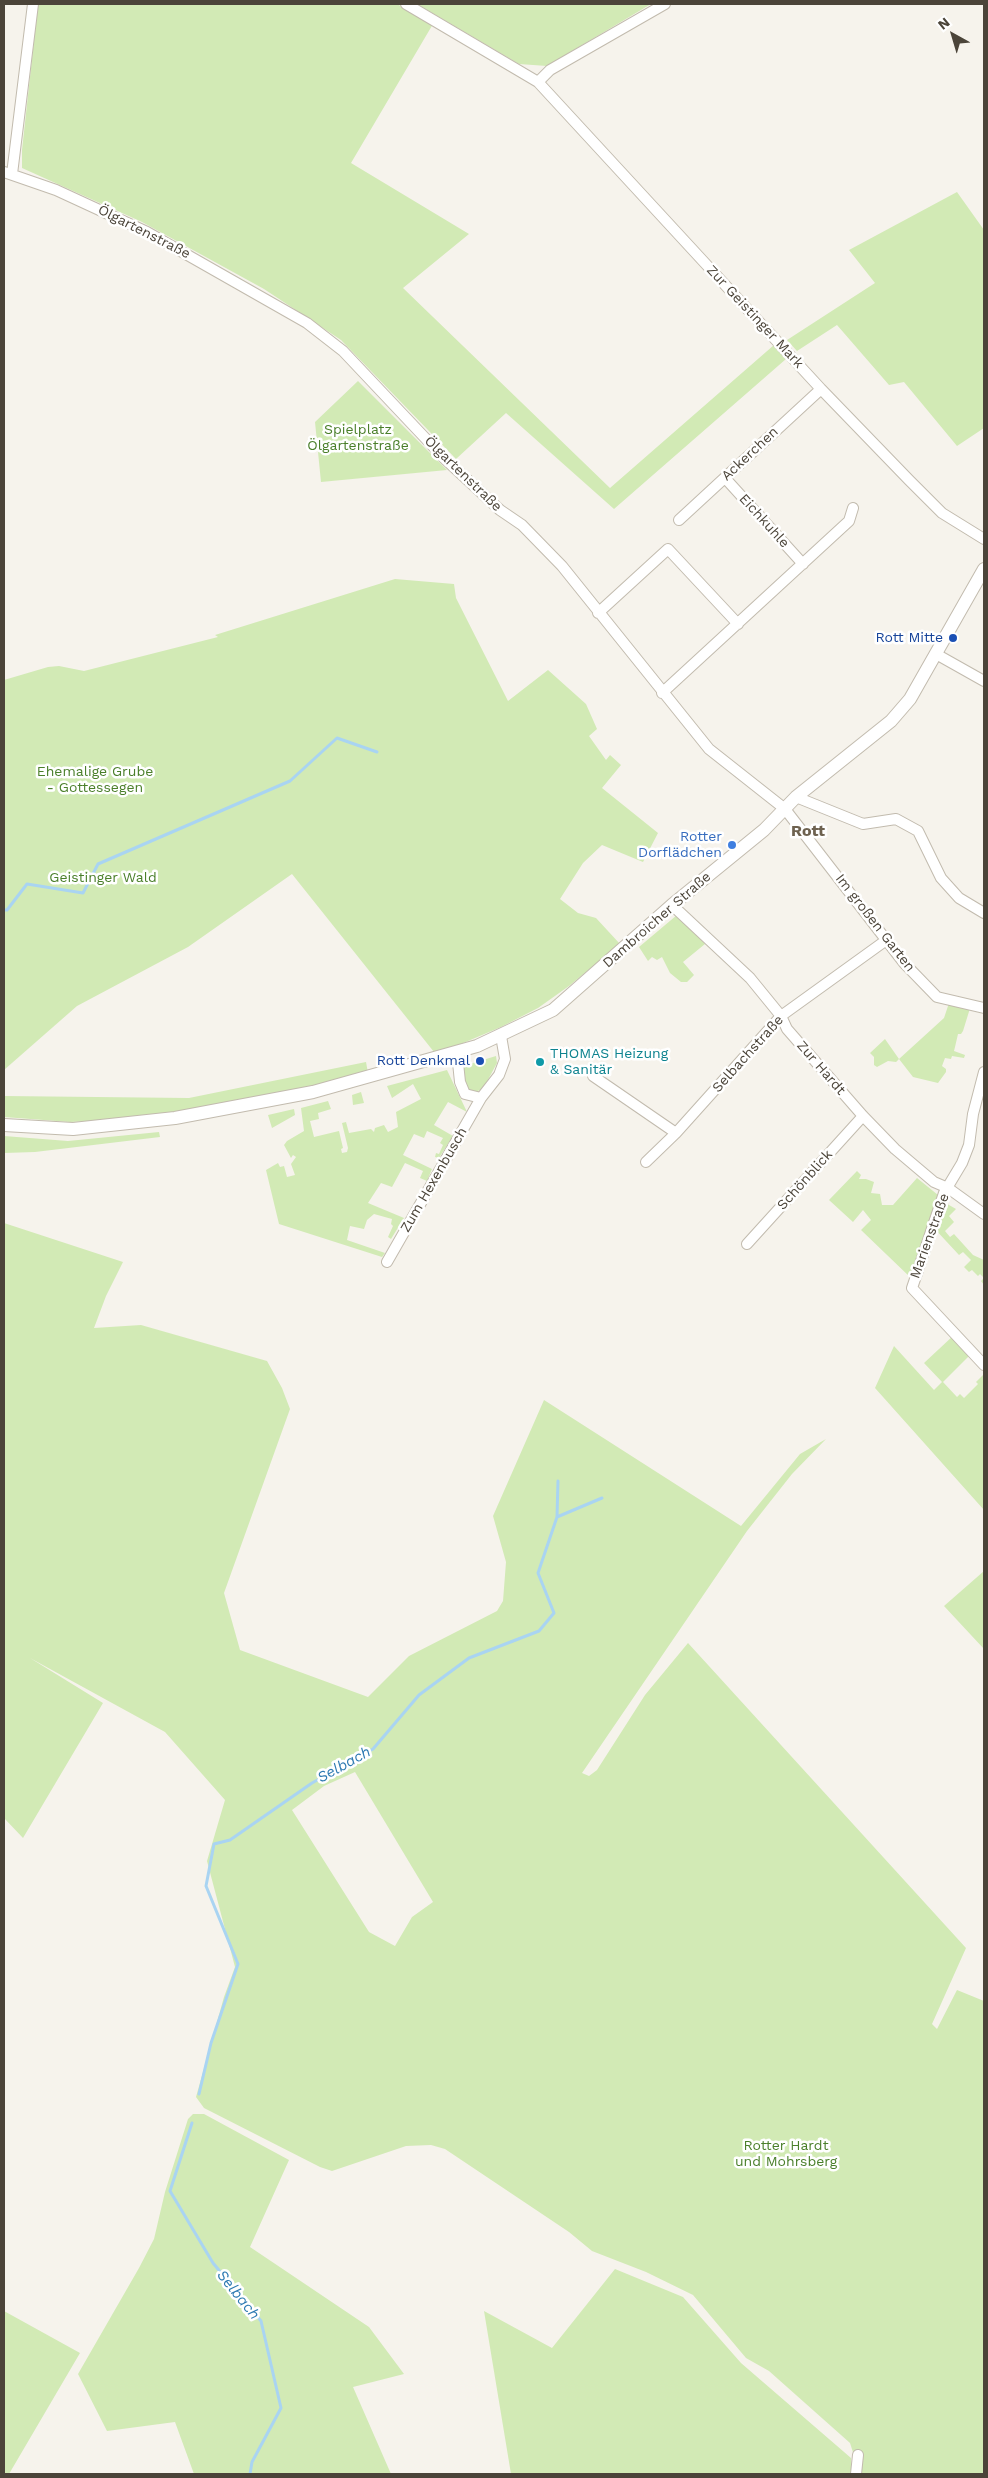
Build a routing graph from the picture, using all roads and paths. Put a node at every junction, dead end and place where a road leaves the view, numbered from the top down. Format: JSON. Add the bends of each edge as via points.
{"nodes":[{"id":1,"x":33,"y":4,"type":"edge"},
{"id":2,"x":406,"y":4,"type":"edge"},
{"id":3,"x":665,"y":4,"type":"edge"},
{"id":4,"x":538,"y":82,"type":"junction"},
{"id":5,"x":8,"y":173,"type":"edge"},
{"id":6,"x":821,"y":389,"type":"junction"},
{"id":7,"x":724,"y":478,"type":"junction"},
{"id":8,"x":853,"y":508,"type":"dead end"},
{"id":9,"x":679,"y":520,"type":"dead end"},
{"id":10,"x":984,"y":539,"type":"edge"},
{"id":11,"x":803,"y":564,"type":"junction"},
{"id":12,"x":984,"y":569,"type":"edge"},
{"id":13,"x":598,"y":613,"type":"junction"},
{"id":14,"x":738,"y":624,"type":"junction"},
{"id":15,"x":936,"y":654,"type":"junction"},
{"id":16,"x":984,"y":681,"type":"edge"},
{"id":17,"x":662,"y":693,"type":"junction"},
{"id":18,"x":796,"y":797,"type":"junction"},
{"id":19,"x":785,"y":809,"type":"junction"},
{"id":20,"x":672,"y":905,"type":"junction"},
{"id":21,"x":984,"y":913,"type":"edge"},
{"id":22,"x":885,"y":941,"type":"junction"},
{"id":23,"x":984,"y":1008,"type":"edge"},
{"id":24,"x":780,"y":1016,"type":"junction"},
{"id":25,"x":501,"y":1036,"type":"junction"},
{"id":26,"x":457,"y":1052,"type":"junction"},
{"id":27,"x":984,"y":1072,"type":"edge"},
{"id":28,"x":593,"y":1076,"type":"dead end"},
{"id":29,"x":481,"y":1098,"type":"junction"},
{"id":30,"x":863,"y":1116,"type":"junction"},
{"id":31,"x":4,"y":1125,"type":"edge"},
{"id":32,"x":676,"y":1134,"type":"junction"},
{"id":33,"x":646,"y":1162,"type":"dead end"},
{"id":34,"x":948,"y":1188,"type":"junction"},
{"id":35,"x":984,"y":1214,"type":"edge"},
{"id":36,"x":748,"y":1244,"type":"dead end"},
{"id":37,"x":387,"y":1262,"type":"dead end"},
{"id":38,"x":984,"y":1365,"type":"edge"},
{"id":39,"x":858,"y":2455,"type":"dead end"},
{"id":40,"x":856,"y":2474,"type":"edge"}],
"edges":[{"from":1,"to":5,"type":"street"},
{"from":2,"to":4,"type":"street","name":"Zur Geistinger Mark"},
{"from":3,"to":4,"type":"street","via":[[550,70]]},
{"from":4,"to":6,"type":"street","name":"Zur Geistinger Mark"},
{"from":5,"to":13,"type":"street","name":"Ölgartenstraße","via":[[56,190],[147,232],[307,323],[343,351],[459,472],[500,510],[522,525],[562,566]]},
{"from":6,"to":7,"type":"street","name":"Ackerchen"},
{"from":6,"to":10,"type":"street","name":"Zur Geistinger Mark","via":[[942,513]]},
{"from":7,"to":9,"type":"street","name":"Ackerchen"},
{"from":7,"to":11,"type":"street","name":"Eichkuhle"},
{"from":8,"to":11,"type":"street","via":[[849,521]]},
{"from":11,"to":14,"type":"street"},
{"from":12,"to":15,"type":"street","name":"Dambroicher Straße"},
{"from":13,"to":14,"type":"street","via":[[668,549]]},
{"from":13,"to":17,"type":"street","name":"Ölgartenstraße"},
{"from":14,"to":17,"type":"street"},
{"from":15,"to":16,"type":"street"},
{"from":15,"to":18,"type":"street","name":"Dambroicher Straße","via":[[910,699],[891,721]]},
{"from":17,"to":19,"type":"street","name":"Ölgartenstraße","via":[[710,749]]},
{"from":18,"to":19,"type":"street","name":"Dambroicher Straße"},
{"from":18,"to":21,"type":"street","via":[[863,824],[896,819],[918,831],[941,878],[959,898]]},
{"from":19,"to":20,"type":"street","name":"Dambroicher Straße"},
{"from":19,"to":22,"type":"street","name":"Im großen Garten"},
{"from":20,"to":24,"type":"street","name":"Zur Hardt","via":[[750,978]]},
{"from":20,"to":25,"type":"street","name":"Dambroicher Straße","via":[[554,1010]]},
{"from":22,"to":23,"type":"street","name":"Im großen Garten","via":[[937,997]]},
{"from":22,"to":24,"type":"street","name":"Selbachstraße"},
{"from":24,"to":30,"type":"street","name":"Zur Hardt","via":[[787,1029]]},
{"from":24,"to":32,"type":"street","name":"Selbachstraße"},
{"from":25,"to":26,"type":"street","name":"Dambroicher Straße"},
{"from":25,"to":29,"type":"street","name":"Zum Hexenbusch","via":[[505,1059]]},
{"from":26,"to":29,"type":"street","via":[[460,1082],[465,1094]]},
{"from":26,"to":31,"type":"street","name":"Dambroicher Straße","via":[[313,1092],[175,1118],[73,1129]]},
{"from":27,"to":34,"type":"street","name":"Marienstraße","via":[[969,1145]]},
{"from":28,"to":32,"type":"street"},
{"from":29,"to":37,"type":"street","name":"Zum Hexenbusch"},
{"from":30,"to":34,"type":"street","name":"Zur Hardt","via":[[895,1149]]},
{"from":30,"to":36,"type":"street","name":"Schönblick"},
{"from":32,"to":33,"type":"street","name":"Selbachstraße"},
{"from":34,"to":35,"type":"street","name":"Zur Hardt"},
{"from":34,"to":38,"type":"street","name":"Marienstraße","via":[[912,1288]]},
{"from":39,"to":40,"type":"street"}]}
